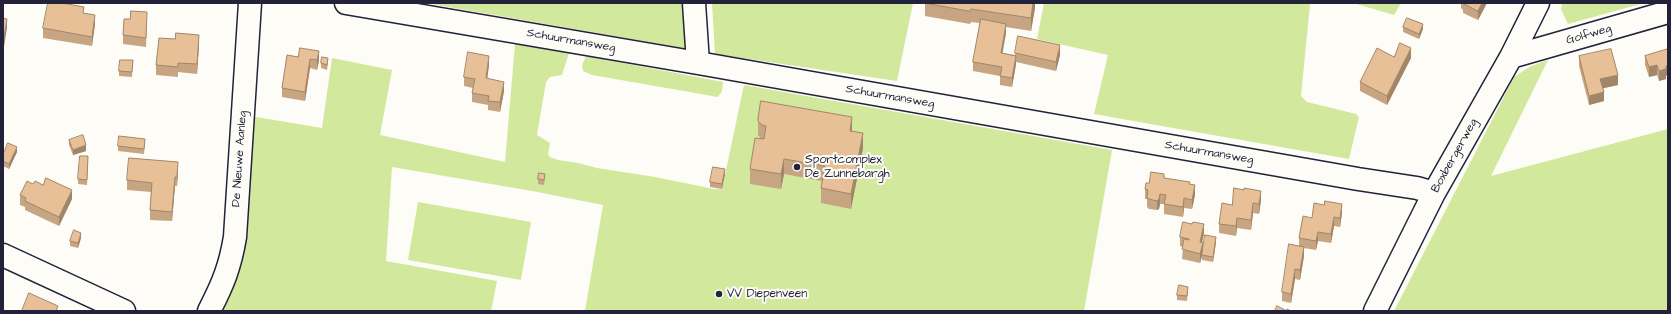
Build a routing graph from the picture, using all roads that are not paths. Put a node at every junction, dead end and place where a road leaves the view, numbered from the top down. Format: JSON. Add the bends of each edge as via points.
{"nodes":[{"id":1,"x":250,"y":3,"type":"edge"},
{"id":2,"x":346,"y":3,"type":"edge"},
{"id":3,"x":694,"y":3,"type":"edge"},
{"id":4,"x":1538,"y":3,"type":"edge"},
{"id":5,"x":371,"y":5,"type":"edge"},
{"id":6,"x":1668,"y":12,"type":"edge"},
{"id":7,"x":1511,"y":57,"type":"junction"},
{"id":8,"x":698,"y":63,"type":"junction"},
{"id":9,"x":1434,"y":193,"type":"junction"},
{"id":10,"x":3,"y":255,"type":"edge"},
{"id":11,"x":124,"y":311,"type":"edge"},
{"id":12,"x":209,"y":311,"type":"edge"},
{"id":13,"x":1375,"y":311,"type":"edge"}],
"edges":[{"from":1,"to":12,"type":"street","name":"De Nieuwe Aanleg","via":[[235,237],[225,279]]},
{"from":2,"to":5,"type":"street","name":"Schuurmansweg"},
{"from":3,"to":8,"type":"street"},
{"from":4,"to":7,"type":"street","name":"Boxbergerweg"},
{"from":5,"to":8,"type":"street","name":"Schuurmansweg"},
{"from":6,"to":7,"type":"street","name":"Golfweg"},
{"from":7,"to":9,"type":"street","name":"Boxbergerweg"},
{"from":8,"to":9,"type":"street","name":"Schuurmansweg"},
{"from":9,"to":13,"type":"street","name":"Boxbergerweg"},
{"from":10,"to":11,"type":"street"}]}
